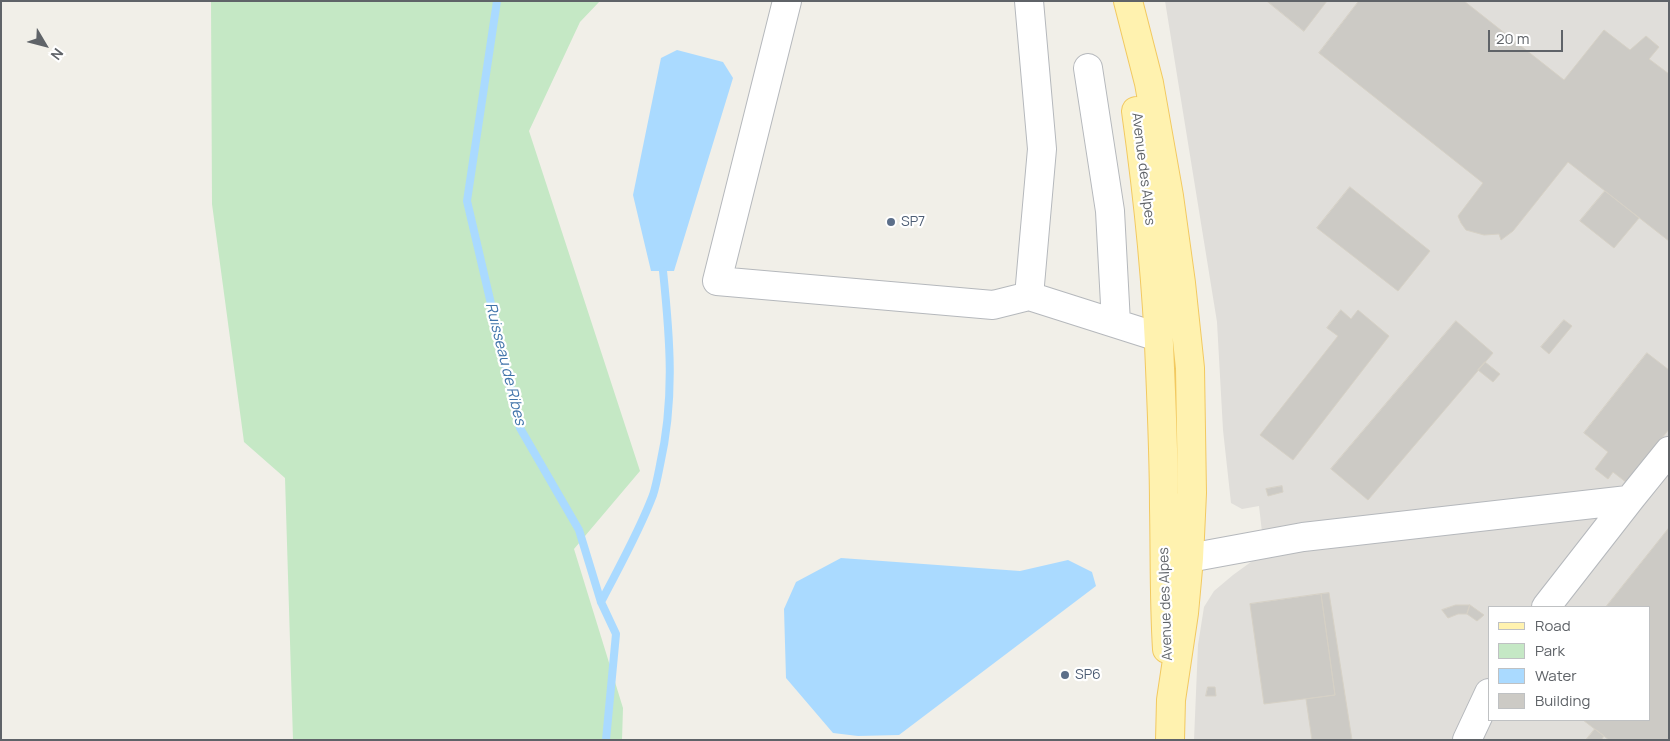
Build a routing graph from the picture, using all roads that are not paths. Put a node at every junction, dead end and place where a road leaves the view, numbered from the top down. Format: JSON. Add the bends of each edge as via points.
{"nodes":[{"id":1,"x":787,"y":1,"type":"edge"},
{"id":2,"x":1028,"y":1,"type":"edge"},
{"id":3,"x":1123,"y":1,"type":"edge"},
{"id":4,"x":1128,"y":1,"type":"edge"},
{"id":5,"x":1088,"y":68,"type":"dead end"},
{"id":6,"x":1181,"y":283,"type":"junction"},
{"id":7,"x":1030,"y":296,"type":"junction"},
{"id":8,"x":1116,"y":323,"type":"junction"},
{"id":9,"x":1158,"y":337,"type":"junction"},
{"id":10,"x":1168,"y":369,"type":"junction"},
{"id":11,"x":1191,"y":411,"type":"junction"},
{"id":12,"x":1162,"y":437,"type":"junction"},
{"id":13,"x":1669,"y":451,"type":"edge"},
{"id":14,"x":1192,"y":493,"type":"junction"},
{"id":15,"x":1628,"y":500,"type":"junction"},
{"id":16,"x":1164,"y":509,"type":"junction"},
{"id":17,"x":1189,"y":558,"type":"junction"},
{"id":18,"x":1547,"y":606,"type":"edge"},
{"id":19,"x":1488,"y":695,"type":"edge"},
{"id":20,"x":1171,"y":700,"type":"junction"},
{"id":21,"x":1170,"y":740,"type":"edge"},
{"id":22,"x":1466,"y":740,"type":"edge"}],
"edges":[{"from":1,"to":7,"type":"lane","via":[[717,281],[993,305]]},
{"from":2,"to":7,"type":"lane","via":[[1042,149]]},
{"from":3,"to":9,"type":"main road","name":"Avenue des Alpes","via":[[1145,180]]},
{"from":4,"to":6,"type":"main road","name":"Avenue des Alpes","via":[[1149,83]]},
{"from":5,"to":8,"type":"lane","via":[[1110,211]]},
{"from":6,"to":9,"type":"main road","name":"Avenue des Alpes","via":[[1173,299],[1172,319]]},
{"from":6,"to":11,"type":"main road","name":"Avenue des Alpes"},
{"from":7,"to":8,"type":"lane"},
{"from":8,"to":9,"type":"lane"},
{"from":9,"to":10,"type":"main road","name":"Avenue des Alpes"},
{"from":10,"to":11,"type":"main road","name":"Avenue des Alpes"},
{"from":10,"to":12,"type":"main road","name":"Avenue des Alpes"},
{"from":11,"to":14,"type":"main road","name":"Avenue des Alpes"},
{"from":12,"to":14,"type":"main road","via":[[1179,450],[1181,480]]},
{"from":12,"to":16,"type":"main road","name":"Avenue des Alpes"},
{"from":13,"to":15,"type":"lane"},
{"from":14,"to":17,"type":"main road","name":"Avenue des Alpes"},
{"from":15,"to":17,"type":"lane","via":[[1303,538]]},
{"from":15,"to":18,"type":"lane"},
{"from":16,"to":17,"type":"main road","name":"Avenue des Alpes","via":[[1178,524],[1178,542]]},
{"from":16,"to":20,"type":"main road","name":"Avenue des Alpes","via":[[1164,612]]},
{"from":17,"to":20,"type":"main road","name":"Avenue des Alpes"},
{"from":19,"to":22,"type":"lane"},
{"from":20,"to":21,"type":"main road","name":"Avenue des Alpes"}]}
